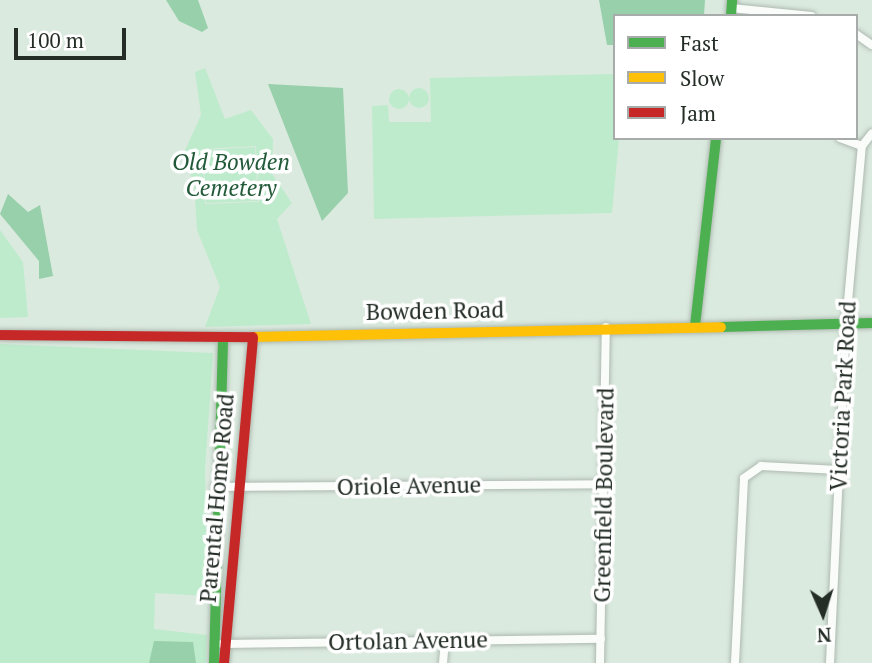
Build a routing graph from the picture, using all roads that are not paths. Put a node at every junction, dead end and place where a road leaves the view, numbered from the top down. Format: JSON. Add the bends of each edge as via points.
{"nodes":[{"id":1,"x":731,"y":8,"type":"edge"},
{"id":2,"x":792,"y":14,"type":"edge"},
{"id":3,"x":872,"y":133,"type":"edge"},
{"id":4,"x":716,"y":140,"type":"edge"},
{"id":5,"x":846,"y":140,"type":"edge"},
{"id":6,"x":862,"y":146,"type":"junction"},
{"id":7,"x":872,"y":323,"type":"edge"},
{"id":8,"x":846,"y":324,"type":"junction"},
{"id":9,"x":695,"y":326,"type":"junction"},
{"id":10,"x":607,"y":327,"type":"junction"},
{"id":11,"x":0,"y":335,"type":"edge"},
{"id":12,"x":253,"y":337,"type":"junction"},
{"id":13,"x":223,"y":338,"type":"junction"},
{"id":14,"x":839,"y":470,"type":"junction"},
{"id":15,"x":604,"y":484,"type":"junction"},
{"id":16,"x":214,"y":487,"type":"junction"},
{"id":17,"x":237,"y":488,"type":"junction"},
{"id":18,"x":215,"y":611,"type":"junction"},
{"id":19,"x":227,"y":611,"type":"junction"},
{"id":20,"x":601,"y":639,"type":"junction"},
{"id":21,"x":445,"y":641,"type":"junction"},
{"id":22,"x":220,"y":643,"type":"junction"},
{"id":23,"x":214,"y":663,"type":"edge"},
{"id":24,"x":224,"y":663,"type":"edge"},
{"id":25,"x":443,"y":663,"type":"edge"},
{"id":26,"x":600,"y":663,"type":"edge"},
{"id":27,"x":735,"y":663,"type":"edge"},
{"id":28,"x":830,"y":663,"type":"edge"}],
"edges":[{"from":1,"to":2,"type":"street"},
{"from":3,"to":6,"type":"street"},
{"from":4,"to":9,"type":"main road"},
{"from":5,"to":6,"type":"street"},
{"from":6,"to":8,"type":"street","name":"Victoria Park Road"},
{"from":7,"to":8,"type":"main road","name":"Bowden Road"},
{"from":8,"to":9,"type":"main road","name":"Bowden Road"},
{"from":8,"to":14,"type":"street","name":"Victoria Park Road"},
{"from":9,"to":10,"type":"main road","name":"Bowden Road"},
{"from":10,"to":12,"type":"main road","name":"Bowden Road"},
{"from":10,"to":15,"type":"street","name":"Greenfield Boulevard"},
{"from":11,"to":13,"type":"main road","name":"Bowden Road"},
{"from":12,"to":13,"type":"main road","name":"Bowden Road"},
{"from":12,"to":17,"type":"main road","name":"Parental Home Road"},
{"from":13,"to":16,"type":"main road","name":"Parental Home Road"},
{"from":14,"to":27,"type":"street","via":[[761,466],[744,478]]},
{"from":14,"to":28,"type":"street","name":"Victoria Park Road"},
{"from":15,"to":17,"type":"street","name":"Oriole Avenue"},
{"from":15,"to":20,"type":"street","name":"Greenfield Boulevard"},
{"from":16,"to":17,"type":"street","name":"Oriole Avenue"},
{"from":16,"to":18,"type":"main road","name":"Parental Home Road"},
{"from":17,"to":19,"type":"main road","name":"Parental Home Road"},
{"from":18,"to":19,"type":"main road"},
{"from":18,"to":22,"type":"main road","name":"Parental Home Road"},
{"from":19,"to":22,"type":"main road","name":"Parental Home Road"},
{"from":20,"to":21,"type":"street","name":"Ortolan Avenue"},
{"from":20,"to":26,"type":"street","name":"Greenfield Boulevard"},
{"from":21,"to":22,"type":"street","name":"Ortolan Avenue"},
{"from":21,"to":25,"type":"street"},
{"from":22,"to":23,"type":"main road","name":"Parental Home Road"},
{"from":22,"to":24,"type":"main road","name":"Parental Home Road"}]}
